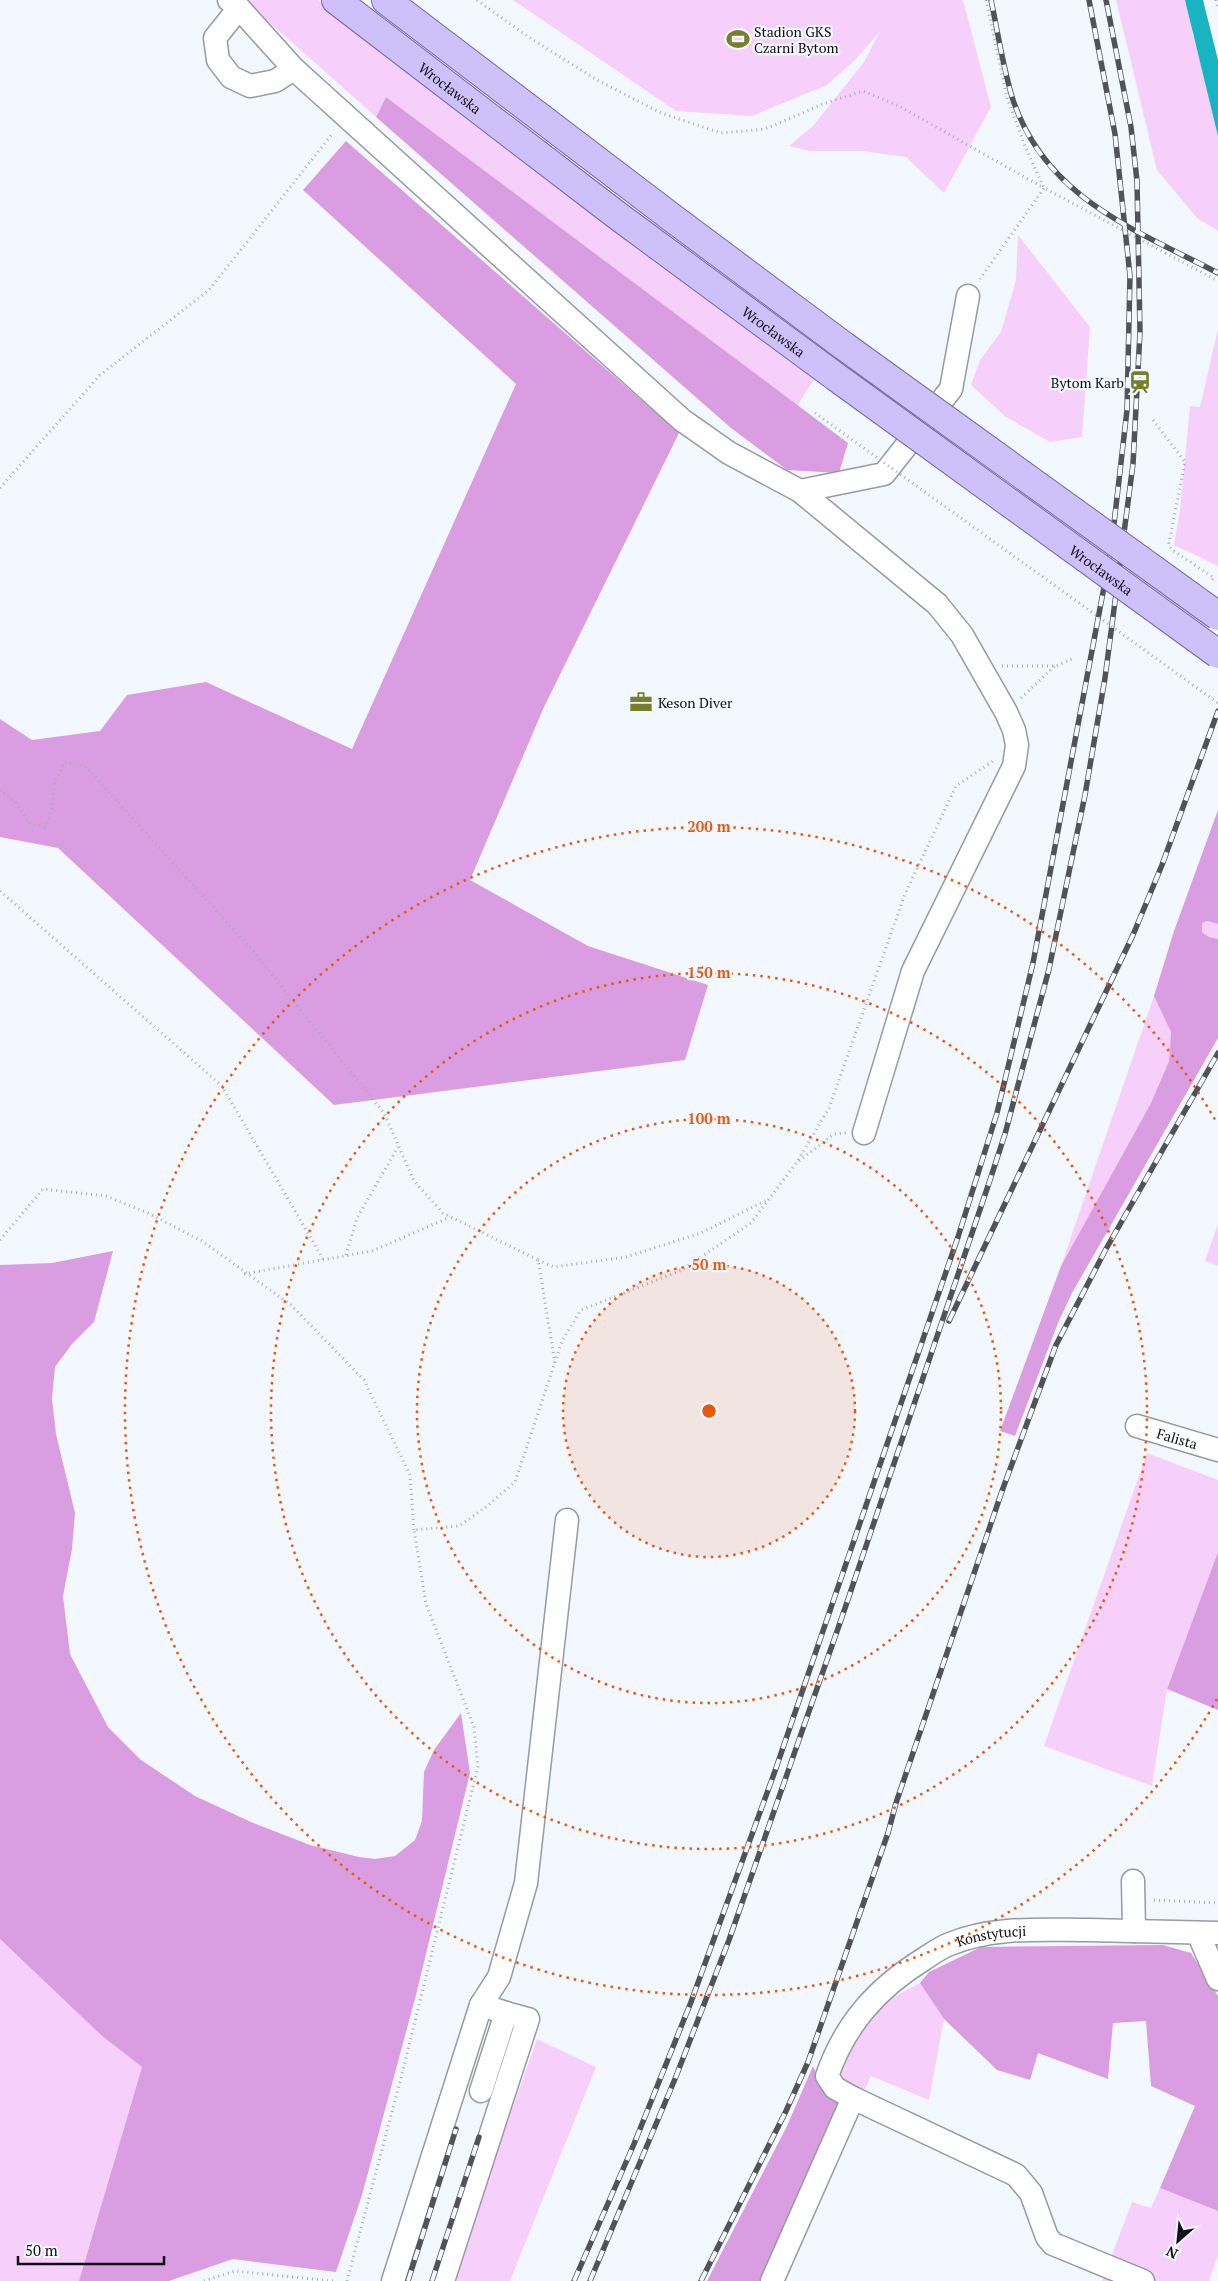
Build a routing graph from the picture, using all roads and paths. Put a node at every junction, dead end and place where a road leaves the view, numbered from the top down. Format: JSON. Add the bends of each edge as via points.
{"nodes":[{"id":1,"x":336,"y":0,"type":"edge"},
{"id":2,"x":386,"y":0,"type":"edge"},
{"id":3,"x":477,"y":0,"type":"edge"},
{"id":4,"x":986,"y":0,"type":"edge"},
{"id":5,"x":1216,"y":0,"type":"edge"},
{"id":6,"x":234,"y":4,"type":"edge"},
{"id":7,"x":1218,"y":8,"type":"edge"},
{"id":8,"x":294,"y":69,"type":"junction"},
{"id":9,"x":347,"y":116,"type":"junction"},
{"id":10,"x":1044,"y":188,"type":"junction"},
{"id":11,"x":1218,"y":281,"type":"edge"},
{"id":12,"x":968,"y":296,"type":"joint"},
{"id":13,"x":815,"y":413,"type":"dead end"},
{"id":14,"x":1153,"y":420,"type":"dead end"},
{"id":15,"x":0,"y":488,"type":"edge"},
{"id":16,"x":800,"y":491,"type":"junction"},
{"id":17,"x":1208,"y":574,"type":"dead end"},
{"id":18,"x":1218,"y":616,"type":"edge"},
{"id":19,"x":1218,"y":654,"type":"edge"},
{"id":20,"x":1072,"y":659,"type":"dead end"},
{"id":21,"x":980,"y":666,"type":"junction"},
{"id":22,"x":1056,"y":666,"type":"junction"},
{"id":23,"x":1218,"y":702,"type":"edge"},
{"id":24,"x":1006,"y":712,"type":"junction"},
{"id":25,"x":1017,"y":745,"type":"junction"},
{"id":26,"x":0,"y":790,"type":"edge"},
{"id":27,"x":0,"y":891,"type":"edge"},
{"id":28,"x":864,"y":1133,"type":"joint"},
{"id":29,"x":398,"y":1146,"type":"junction"},
{"id":30,"x":797,"y":1162,"type":"junction"},
{"id":31,"x":770,"y":1198,"type":"junction"},
{"id":32,"x":451,"y":1217,"type":"junction"},
{"id":33,"x":0,"y":1240,"type":"edge"},
{"id":34,"x":346,"y":1255,"type":"junction"},
{"id":35,"x":323,"y":1259,"type":"junction"},
{"id":36,"x":538,"y":1260,"type":"junction"},
{"id":37,"x":244,"y":1274,"type":"junction"},
{"id":38,"x":555,"y":1364,"type":"junction"},
{"id":39,"x":1137,"y":1426,"type":"dead end"},
{"id":40,"x":1218,"y":1450,"type":"edge"},
{"id":41,"x":567,"y":1520,"type":"dead end"},
{"id":42,"x":414,"y":1530,"type":"junction"},
{"id":43,"x":1133,"y":1891,"type":"joint"},
{"id":44,"x":1218,"y":1903,"type":"edge"},
{"id":45,"x":1134,"y":1931,"type":"junction"},
{"id":46,"x":1208,"y":1933,"type":"edge"},
{"id":47,"x":1218,"y":1979,"type":"edge"},
{"id":48,"x":481,"y":2006,"type":"junction"},
{"id":49,"x":506,"y":2013,"type":"junction"},
{"id":50,"x":481,"y":2091,"type":"dead end"},
{"id":51,"x":853,"y":2098,"type":"junction"},
{"id":52,"x":204,"y":2281,"type":"edge"},
{"id":53,"x":333,"y":2281,"type":"edge"},
{"id":54,"x":347,"y":2281,"type":"edge"},
{"id":55,"x":393,"y":2281,"type":"edge"},
{"id":56,"x":443,"y":2281,"type":"edge"},
{"id":57,"x":772,"y":2281,"type":"edge"},
{"id":58,"x":1143,"y":2281,"type":"edge"}],
"edges":[{"from":1,"to":19,"type":"main road","name":"Wrocławska","bridge":true,"via":[[618,216]]},
{"from":2,"to":18,"type":"main road","bridge":true,"via":[[844,346]]},
{"from":3,"to":10,"type":"path","via":[[597,80],[669,116],[721,133],[765,129],[863,91],[899,106]]},
{"from":4,"to":10,"type":"path","via":[[1007,98]]},
{"from":5,"to":7,"type":"path"},
{"from":6,"to":8,"type":"street"},
{"from":6,"to":8,"type":"street","via":[[215,38],[218,60],[231,77],[250,86],[276,82]]},
{"from":8,"to":9,"type":"street"},
{"from":9,"to":15,"type":"path","via":[[209,290],[100,375]]},
{"from":9,"to":16,"type":"street","via":[[682,420],[729,454]]},
{"from":10,"to":11,"type":"path"},
{"from":10,"to":12,"type":"path"},
{"from":12,"to":16,"type":"street","via":[[951,389],[884,474]]},
{"from":13,"to":23,"type":"path","bridge":true},
{"from":14,"to":17,"type":"path","via":[[1184,462],[1169,543],[1171,549]]},
{"from":16,"to":21,"type":"street","via":[[937,604],[962,635]]},
{"from":20,"to":22,"type":"path"},
{"from":21,"to":22,"type":"path"},
{"from":21,"to":24,"type":"street"},
{"from":22,"to":24,"type":"path"},
{"from":24,"to":25,"type":"street"},
{"from":25,"to":28,"type":"street","via":[[1014,766],[913,971]]},
{"from":25,"to":30,"type":"path","via":[[956,786],[905,894],[828,1108]]},
{"from":26,"to":29,"type":"path","via":[[15,802],[29,823],[45,827],[52,809],[55,782],[65,762],[86,767],[252,950],[384,1113]]},
{"from":27,"to":35,"type":"path","via":[[222,1086]]},
{"from":28,"to":30,"type":"path","via":[[834,1134]]},
{"from":29,"to":32,"type":"path","via":[[414,1180],[443,1213]]},
{"from":29,"to":34,"type":"path","via":[[357,1218]]},
{"from":30,"to":31,"type":"path"},
{"from":31,"to":36,"type":"path","via":[[701,1233],[626,1257],[554,1267]]},
{"from":31,"to":38,"type":"path","via":[[751,1223],[682,1270],[581,1310],[562,1341]]},
{"from":32,"to":34,"type":"path","via":[[372,1251]]},
{"from":32,"to":36,"type":"path"},
{"from":33,"to":37,"type":"path","via":[[43,1189],[106,1196],[202,1241]]},
{"from":34,"to":35,"type":"path"},
{"from":35,"to":37,"type":"path"},
{"from":36,"to":38,"type":"path"},
{"from":37,"to":42,"type":"path","via":[[291,1306],[364,1380],[410,1475]]},
{"from":38,"to":42,"type":"path","via":[[515,1482],[459,1526]]},
{"from":39,"to":40,"type":"street","name":"Falista"},
{"from":41,"to":48,"type":"street","via":[[526,1883],[499,1977]]},
{"from":42,"to":54,"type":"path","via":[[426,1604],[474,1727],[478,1766]]},
{"from":43,"to":44,"type":"path"},
{"from":43,"to":45,"type":"street"},
{"from":45,"to":46,"type":"street","name":"Konstytucji"},
{"from":45,"to":51,"type":"street","name":"Konstytucji","via":[[1027,1929],[991,1933],[950,1944],[904,1972],[868,2003],[842,2042],[827,2076],[835,2088]]},
{"from":46,"to":47,"type":"street"},
{"from":48,"to":49,"type":"street"},
{"from":48,"to":55,"type":"street"},
{"from":49,"to":50,"type":"street"},
{"from":49,"to":56,"type":"street","via":[[528,2019]]},
{"from":51,"to":57,"type":"street"},
{"from":51,"to":58,"type":"street","via":[[1016,2175],[1031,2193],[1046,2237],[1053,2244]]},
{"from":52,"to":53,"type":"path","via":[[235,2271]]}]}
